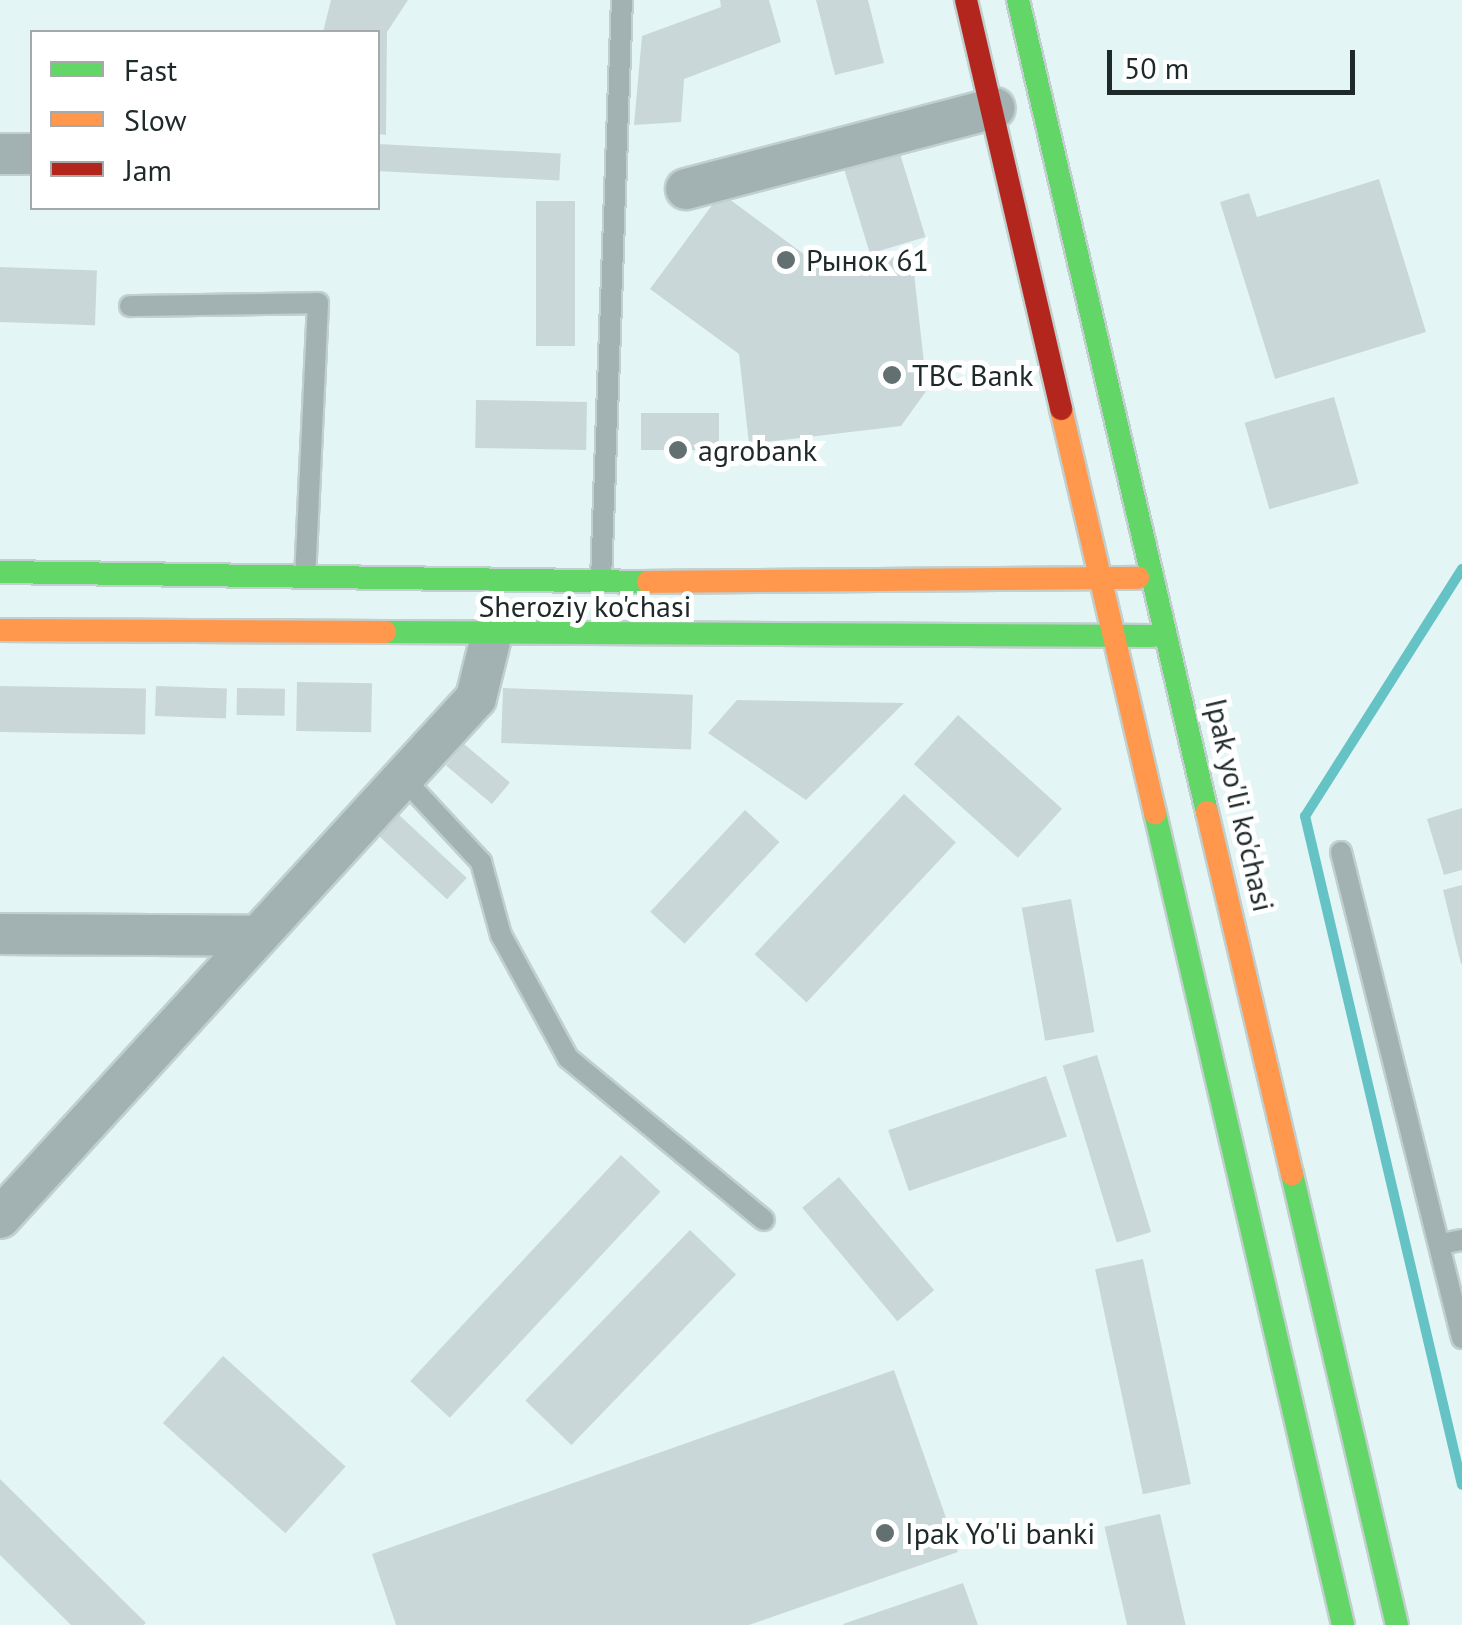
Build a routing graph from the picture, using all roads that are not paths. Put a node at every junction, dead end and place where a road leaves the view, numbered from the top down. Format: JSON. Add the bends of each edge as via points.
{"nodes":[{"id":1,"x":622,"y":0,"type":"edge"},
{"id":2,"x":966,"y":0,"type":"edge"},
{"id":3,"x":1018,"y":0,"type":"edge"},
{"id":4,"x":996,"y":108,"type":"junction"},
{"id":5,"x":0,"y":154,"type":"edge"},
{"id":6,"x":30,"y":154,"type":"edge"},
{"id":7,"x":686,"y":189,"type":"dead end"},
{"id":8,"x":130,"y":306,"type":"dead end"},
{"id":9,"x":0,"y":572,"type":"edge"},
{"id":10,"x":1156,"y":576,"type":"junction"},
{"id":11,"x":305,"y":577,"type":"junction"},
{"id":12,"x":1105,"y":580,"type":"junction"},
{"id":13,"x":602,"y":582,"type":"junction"},
{"id":14,"x":0,"y":630,"type":"edge"},
{"id":15,"x":1170,"y":634,"type":"junction"},
{"id":16,"x":491,"y":637,"type":"junction"},
{"id":17,"x":1118,"y":640,"type":"junction"},
{"id":18,"x":403,"y":778,"type":"junction"},
{"id":19,"x":1341,"y":852,"type":"dead end"},
{"id":20,"x":0,"y":934,"type":"edge"},
{"id":21,"x":258,"y":936,"type":"junction"},
{"id":22,"x":0,"y":1218,"type":"edge"},
{"id":23,"x":764,"y":1220,"type":"dead end"},
{"id":24,"x":1462,"y":1240,"type":"edge"},
{"id":25,"x":1440,"y":1244,"type":"junction"},
{"id":26,"x":1462,"y":1338,"type":"edge"},
{"id":27,"x":1343,"y":1625,"type":"edge"},
{"id":28,"x":1396,"y":1625,"type":"edge"}],
"edges":[{"from":1,"to":13,"type":"lane"},
{"from":2,"to":4,"type":"main road"},
{"from":3,"to":10,"type":"main road","name":"Ipak yo'li ko'chasi"},
{"from":4,"to":7,"type":"street"},
{"from":4,"to":12,"type":"main road"},
{"from":5,"to":6,"type":"street"},
{"from":8,"to":11,"type":"lane","via":[[318,303]]},
{"from":9,"to":11,"type":"main road","name":"Sheroziy ko'chasi"},
{"from":10,"to":12,"type":"main road","name":"Sheroziy ko'chasi"},
{"from":10,"to":15,"type":"main road","name":"Ipak yo'li ko'chasi"},
{"from":11,"to":13,"type":"main road","name":"Sheroziy ko'chasi"},
{"from":12,"to":13,"type":"main road","name":"Sheroziy ko'chasi"},
{"from":12,"to":17,"type":"main road"},
{"from":14,"to":16,"type":"main road","name":"Sheroziy ko'chasi"},
{"from":15,"to":17,"type":"main road","name":"Sheroziy ko'chasi"},
{"from":15,"to":28,"type":"main road","name":"Ipak yo'li ko'chasi"},
{"from":16,"to":17,"type":"main road","name":"Sheroziy ko'chasi"},
{"from":16,"to":18,"type":"street","via":[[476,698]]},
{"from":17,"to":27,"type":"main road"},
{"from":18,"to":21,"type":"street"},
{"from":18,"to":23,"type":"lane","via":[[481,862],[502,935],[568,1058]]},
{"from":19,"to":25,"type":"lane"},
{"from":20,"to":21,"type":"street"},
{"from":21,"to":22,"type":"street"},
{"from":24,"to":25,"type":"lane"},
{"from":25,"to":26,"type":"lane"}]}
